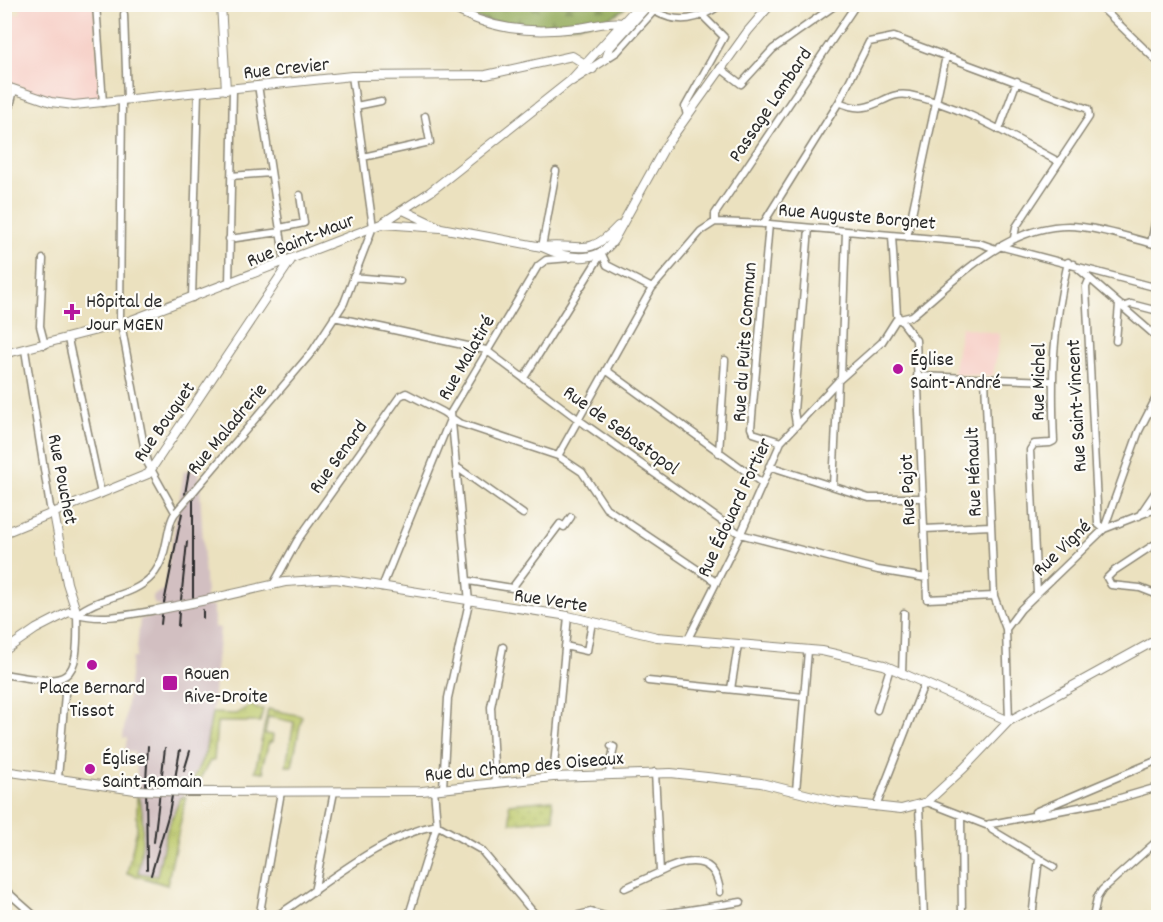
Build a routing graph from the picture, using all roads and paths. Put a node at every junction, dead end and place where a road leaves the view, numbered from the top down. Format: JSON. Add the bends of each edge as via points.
{"nodes":[{"id":1,"x":96,"y":4,"type":"edge"},
{"id":2,"x":221,"y":4,"type":"edge"},
{"id":3,"x":447,"y":4,"type":"edge"},
{"id":4,"x":640,"y":4,"type":"edge"},
{"id":5,"x":649,"y":4,"type":"edge"},
{"id":6,"x":722,"y":4,"type":"edge"},
{"id":7,"x":771,"y":4,"type":"edge"},
{"id":8,"x":837,"y":4,"type":"edge"},
{"id":9,"x":853,"y":4,"type":"edge"},
{"id":10,"x":1098,"y":4,"type":"edge"},
{"id":11,"x":1150,"y":4,"type":"edge"},
{"id":12,"x":1158,"y":9,"type":"edge"},
{"id":13,"x":124,"y":14,"type":"dead end"},
{"id":14,"x":703,"y":16,"type":"junction"},
{"id":15,"x":624,"y":25,"type":"junction"},
{"id":16,"x":946,"y":56,"type":"junction"},
{"id":17,"x":606,"y":59,"type":"junction"},
{"id":18,"x":1158,"y":62,"type":"edge"},
{"id":19,"x":589,"y":67,"type":"junction"},
{"id":20,"x":720,"y":68,"type":"junction"},
{"id":21,"x":352,"y":76,"type":"junction"},
{"id":22,"x":1017,"y":81,"type":"junction"},
{"id":23,"x":258,"y":85,"type":"junction"},
{"id":24,"x":4,"y":86,"type":"edge"},
{"id":25,"x":229,"y":89,"type":"junction"},
{"id":26,"x":14,"y":90,"type":"junction"},
{"id":27,"x":198,"y":92,"type":"junction"},
{"id":28,"x":125,"y":100,"type":"junction"},
{"id":29,"x":381,"y":101,"type":"dead end"},
{"id":30,"x":839,"y":102,"type":"junction"},
{"id":31,"x":103,"y":103,"type":"junction"},
{"id":32,"x":934,"y":103,"type":"junction"},
{"id":33,"x":356,"y":106,"type":"junction"},
{"id":34,"x":425,"y":116,"type":"dead end"},
{"id":35,"x":687,"y":116,"type":"junction"},
{"id":36,"x":4,"y":130,"type":"edge"},
{"id":37,"x":999,"y":130,"type":"junction"},
{"id":38,"x":363,"y":157,"type":"junction"},
{"id":39,"x":1059,"y":162,"type":"junction"},
{"id":40,"x":556,"y":171,"type":"dead end"},
{"id":41,"x":271,"y":173,"type":"junction"},
{"id":42,"x":231,"y":176,"type":"junction"},
{"id":43,"x":300,"y":195,"type":"dead end"},
{"id":44,"x":1158,"y":209,"type":"edge"},
{"id":45,"x":403,"y":210,"type":"junction"},
{"id":46,"x":623,"y":220,"type":"junction"},
{"id":47,"x":715,"y":222,"type":"junction"},
{"id":48,"x":381,"y":224,"type":"junction"},
{"id":49,"x":766,"y":224,"type":"junction"},
{"id":50,"x":372,"y":227,"type":"junction"},
{"id":51,"x":441,"y":228,"type":"junction"},
{"id":52,"x":809,"y":228,"type":"junction"},
{"id":53,"x":280,"y":230,"type":"junction"},
{"id":54,"x":846,"y":231,"type":"junction"},
{"id":55,"x":892,"y":236,"type":"junction"},
{"id":56,"x":907,"y":237,"type":"junction"},
{"id":57,"x":1014,"y":238,"type":"junction"},
{"id":58,"x":229,"y":239,"type":"junction"},
{"id":59,"x":1151,"y":243,"type":"junction"},
{"id":60,"x":597,"y":244,"type":"junction"},
{"id":61,"x":1158,"y":245,"type":"edge"},
{"id":62,"x":542,"y":247,"type":"junction"},
{"id":63,"x":997,"y":248,"type":"junction"},
{"id":64,"x":579,"y":249,"type":"junction"},
{"id":65,"x":602,"y":253,"type":"junction"},
{"id":66,"x":572,"y":256,"type":"junction"},
{"id":67,"x":43,"y":259,"type":"dead end"},
{"id":68,"x":289,"y":261,"type":"junction"},
{"id":69,"x":1071,"y":263,"type":"junction"},
{"id":70,"x":1088,"y":268,"type":"junction"},
{"id":71,"x":352,"y":277,"type":"junction"},
{"id":72,"x":1089,"y":279,"type":"junction"},
{"id":73,"x":399,"y":281,"type":"dead end"},
{"id":74,"x":229,"y":284,"type":"junction"},
{"id":75,"x":652,"y":288,"type":"junction"},
{"id":76,"x":1158,"y":288,"type":"edge"},
{"id":77,"x":192,"y":298,"type":"junction"},
{"id":78,"x":1121,"y":306,"type":"junction"},
{"id":79,"x":1158,"y":311,"type":"edge"},
{"id":80,"x":334,"y":317,"type":"junction"},
{"id":81,"x":899,"y":319,"type":"junction"},
{"id":82,"x":122,"y":324,"type":"junction"},
{"id":83,"x":1158,"y":338,"type":"edge"},
{"id":84,"x":68,"y":339,"type":"junction"},
{"id":85,"x":1116,"y":341,"type":"dead end"},
{"id":86,"x":45,"y":345,"type":"junction"},
{"id":87,"x":25,"y":350,"type":"junction"},
{"id":88,"x":486,"y":350,"type":"junction"},
{"id":89,"x":4,"y":354,"type":"edge"},
{"id":90,"x":725,"y":360,"type":"dead end"},
{"id":91,"x":606,"y":370,"type":"junction"},
{"id":92,"x":917,"y":376,"type":"junction"},
{"id":93,"x":524,"y":378,"type":"junction"},
{"id":94,"x":840,"y":379,"type":"junction"},
{"id":95,"x":985,"y":380,"type":"junction"},
{"id":96,"x":1051,"y":381,"type":"junction"},
{"id":97,"x":1158,"y":394,"type":"edge"},
{"id":98,"x":452,"y":417,"type":"junction"},
{"id":99,"x":579,"y":420,"type":"junction"},
{"id":100,"x":796,"y":424,"type":"junction"},
{"id":101,"x":780,"y":442,"type":"junction"},
{"id":102,"x":719,"y":453,"type":"junction"},
{"id":103,"x":558,"y":456,"type":"junction"},
{"id":104,"x":769,"y":466,"type":"junction"},
{"id":105,"x":458,"y":468,"type":"junction"},
{"id":106,"x":152,"y":469,"type":"junction"},
{"id":107,"x":762,"y":483,"type":"junction"},
{"id":108,"x":832,"y":486,"type":"junction"},
{"id":109,"x":1158,"y":488,"type":"edge"},
{"id":110,"x":101,"y":494,"type":"junction"},
{"id":111,"x":922,"y":498,"type":"junction"},
{"id":112,"x":1158,"y":508,"type":"edge"},
{"id":113,"x":176,"y":511,"type":"junction"},
{"id":114,"x":54,"y":513,"type":"junction"},
{"id":115,"x":523,"y":514,"type":"dead end"},
{"id":116,"x":1138,"y":516,"type":"junction"},
{"id":117,"x":571,"y":517,"type":"dead end"},
{"id":118,"x":991,"y":526,"type":"junction"},
{"id":119,"x":924,"y":529,"type":"junction"},
{"id":120,"x":1104,"y":529,"type":"junction"},
{"id":121,"x":4,"y":532,"type":"edge"},
{"id":122,"x":740,"y":534,"type":"junction"},
{"id":123,"x":1158,"y":542,"type":"edge"},
{"id":124,"x":926,"y":578,"type":"junction"},
{"id":125,"x":469,"y":581,"type":"junction"},
{"id":126,"x":716,"y":582,"type":"junction"},
{"id":127,"x":273,"y":585,"type":"junction"},
{"id":128,"x":382,"y":587,"type":"junction"},
{"id":129,"x":1037,"y":593,"type":"junction"},
{"id":130,"x":1158,"y":595,"type":"edge"},
{"id":131,"x":994,"y":596,"type":"junction"},
{"id":132,"x":469,"y":602,"type":"junction"},
{"id":133,"x":157,"y":609,"type":"joint"},
{"id":134,"x":904,"y":613,"type":"dead end"},
{"id":135,"x":77,"y":614,"type":"junction"},
{"id":136,"x":568,"y":616,"type":"junction"},
{"id":137,"x":592,"y":622,"type":"junction"},
{"id":138,"x":1006,"y":629,"type":"junction"},
{"id":139,"x":1158,"y":639,"type":"edge"},
{"id":140,"x":687,"y":641,"type":"junction"},
{"id":141,"x":738,"y":645,"type":"junction"},
{"id":142,"x":566,"y":646,"type":"junction"},
{"id":143,"x":503,"y":647,"type":"dead end"},
{"id":144,"x":4,"y":651,"type":"edge"},
{"id":145,"x":808,"y":651,"type":"junction"},
{"id":146,"x":890,"y":668,"type":"junction"},
{"id":147,"x":4,"y":674,"type":"edge"},
{"id":148,"x":902,"y":674,"type":"junction"},
{"id":149,"x":52,"y":680,"type":"junction"},
{"id":150,"x":648,"y":681,"type":"dead end"},
{"id":151,"x":924,"y":684,"type":"junction"},
{"id":152,"x":731,"y":689,"type":"junction"},
{"id":153,"x":804,"y":697,"type":"junction"},
{"id":154,"x":878,"y":710,"type":"dead end"},
{"id":155,"x":1009,"y":721,"type":"junction"},
{"id":156,"x":611,"y":746,"type":"dead end"},
{"id":157,"x":1158,"y":760,"type":"edge"},
{"id":158,"x":4,"y":771,"type":"edge"},
{"id":159,"x":655,"y":772,"type":"junction"},
{"id":160,"x":609,"y":773,"type":"junction"},
{"id":161,"x":553,"y":777,"type":"junction"},
{"id":162,"x":58,"y":778,"type":"junction"},
{"id":163,"x":495,"y":784,"type":"junction"},
{"id":164,"x":1158,"y":787,"type":"edge"},
{"id":165,"x":439,"y":788,"type":"junction"},
{"id":166,"x":796,"y":791,"type":"junction"},
{"id":167,"x":281,"y":792,"type":"junction"},
{"id":168,"x":334,"y":792,"type":"junction"},
{"id":169,"x":927,"y":802,"type":"junction"},
{"id":170,"x":919,"y":806,"type":"junction"},
{"id":171,"x":876,"y":807,"type":"junction"},
{"id":172,"x":961,"y":815,"type":"junction"},
{"id":173,"x":1030,"y":815,"type":"junction"},
{"id":174,"x":989,"y":824,"type":"junction"},
{"id":175,"x":437,"y":825,"type":"junction"},
{"id":176,"x":1158,"y":840,"type":"edge"},
{"id":177,"x":1039,"y":858,"type":"junction"},
{"id":178,"x":1054,"y":867,"type":"dead end"},
{"id":179,"x":660,"y":872,"type":"junction"},
{"id":180,"x":625,"y":888,"type":"dead end"},
{"id":181,"x":4,"y":889,"type":"edge"},
{"id":182,"x":720,"y":892,"type":"dead end"},
{"id":183,"x":314,"y":893,"type":"junction"},
{"id":184,"x":741,"y":902,"type":"dead end"},
{"id":185,"x":586,"y":916,"type":"edge"},
{"id":186,"x":37,"y":918,"type":"edge"},
{"id":187,"x":259,"y":918,"type":"edge"},
{"id":188,"x":273,"y":918,"type":"edge"},
{"id":189,"x":408,"y":918,"type":"edge"},
{"id":190,"x":538,"y":918,"type":"edge"},
{"id":191,"x":571,"y":918,"type":"edge"},
{"id":192,"x":608,"y":918,"type":"edge"},
{"id":193,"x":638,"y":918,"type":"edge"},
{"id":194,"x":924,"y":918,"type":"edge"},
{"id":195,"x":962,"y":918,"type":"edge"},
{"id":196,"x":1032,"y":918,"type":"edge"},
{"id":197,"x":1093,"y":918,"type":"edge"}],
"edges":[{"from":1,"to":31,"type":"street"},
{"from":2,"to":25,"type":"street"},
{"from":3,"to":15,"type":"street","via":[[474,20],[513,30]]},
{"from":4,"to":15,"type":"street"},
{"from":5,"to":15,"type":"street"},
{"from":6,"to":14,"type":"street"},
{"from":7,"to":20,"type":"street"},
{"from":8,"to":20,"type":"street","name":"Passage Lambard","via":[[773,49],[741,84]]},
{"from":9,"to":47,"type":"street","name":"Passage Lambard","via":[[715,214]]},
{"from":10,"to":18,"type":"street"},
{"from":11,"to":12,"type":"street"},
{"from":13,"to":28,"type":"street"},
{"from":14,"to":17,"type":"street","via":[[683,20],[654,11]]},
{"from":14,"to":35,"type":"street","via":[[724,37],[685,107]]},
{"from":15,"to":17,"type":"street","name":"Rue Saint-Maur"},
{"from":15,"to":19,"type":"street","name":"Rue Saint-Maur"},
{"from":16,"to":22,"type":"street"},
{"from":16,"to":30,"type":"street","via":[[897,38],[873,40]]},
{"from":16,"to":32,"type":"street"},
{"from":17,"to":19,"type":"street","name":"Rue Saint-Maur"},
{"from":19,"to":21,"type":"street","name":"Rue Crevier","via":[[572,56],[486,75]]},
{"from":19,"to":45,"type":"street","name":"Rue Saint-Maur"},
{"from":20,"to":35,"type":"street"},
{"from":21,"to":23,"type":"street","name":"Rue Crevier"},
{"from":21,"to":33,"type":"street"},
{"from":22,"to":37,"type":"street"},
{"from":22,"to":39,"type":"street","via":[[1088,109],[1089,117]]},
{"from":23,"to":25,"type":"street","name":"Rue Crevier"},
{"from":23,"to":41,"type":"street"},
{"from":24,"to":26,"type":"street","name":"Rue Crevier"},
{"from":25,"to":27,"type":"street","name":"Rue Crevier"},
{"from":25,"to":42,"type":"street"},
{"from":26,"to":31,"type":"street","name":"Rue Crevier","via":[[63,105]]},
{"from":26,"to":36,"type":"street"},
{"from":27,"to":28,"type":"street","name":"Rue Crevier"},
{"from":27,"to":77,"type":"street"},
{"from":28,"to":31,"type":"street","name":"Rue Crevier"},
{"from":28,"to":82,"type":"street"},
{"from":29,"to":33,"type":"street"},
{"from":30,"to":32,"type":"street","via":[[864,109],[907,94]]},
{"from":30,"to":49,"type":"street"},
{"from":32,"to":37,"type":"street"},
{"from":32,"to":56,"type":"street"},
{"from":33,"to":38,"type":"street"},
{"from":34,"to":38,"type":"street","via":[[430,142]]},
{"from":35,"to":46,"type":"street"},
{"from":37,"to":39,"type":"street"},
{"from":38,"to":50,"type":"street"},
{"from":39,"to":57,"type":"street","via":[[1016,227]]},
{"from":40,"to":62,"type":"street"},
{"from":41,"to":42,"type":"street"},
{"from":41,"to":53,"type":"street"},
{"from":42,"to":58,"type":"street"},
{"from":43,"to":53,"type":"street","via":[[304,223]]},
{"from":44,"to":59,"type":"street"},
{"from":45,"to":48,"type":"street","name":"Rue Saint-Maur"},
{"from":45,"to":51,"type":"street"},
{"from":46,"to":60,"type":"street"},
{"from":46,"to":65,"type":"street"},
{"from":47,"to":49,"type":"street","name":"Rue Auguste Borgnet"},
{"from":47,"to":75,"type":"street","via":[[701,231]]},
{"from":48,"to":50,"type":"street","name":"Rue Saint-Maur"},
{"from":48,"to":51,"type":"street"},
{"from":49,"to":52,"type":"street","name":"Rue Auguste Borgnet"},
{"from":49,"to":101,"type":"street","name":"Rue du Puits Commun","via":[[751,428],[753,433]]},
{"from":50,"to":68,"type":"street","name":"Rue Saint-Maur"},
{"from":50,"to":71,"type":"street","name":"Rue Maladrerie"},
{"from":51,"to":62,"type":"street"},
{"from":52,"to":54,"type":"street","name":"Rue Auguste Borgnet"},
{"from":52,"to":100,"type":"street"},
{"from":53,"to":58,"type":"street"},
{"from":53,"to":68,"type":"street"},
{"from":54,"to":55,"type":"street","name":"Rue Auguste Borgnet"},
{"from":54,"to":94,"type":"street"},
{"from":55,"to":56,"type":"street","name":"Rue Auguste Borgnet"},
{"from":55,"to":81,"type":"street"},
{"from":56,"to":63,"type":"street","name":"Rue Auguste Borgnet"},
{"from":57,"to":59,"type":"street","name":"Rue Édouard Fortier","via":[[1056,226],[1083,227]]},
{"from":57,"to":63,"type":"street","name":"Rue Édouard Fortier"},
{"from":58,"to":74,"type":"street"},
{"from":59,"to":61,"type":"street","name":"Rue Édouard Fortier"},
{"from":60,"to":64,"type":"street"},
{"from":60,"to":65,"type":"street"},
{"from":62,"to":64,"type":"street"},
{"from":62,"to":66,"type":"street"},
{"from":63,"to":69,"type":"street","name":"Rue Auguste Borgnet"},
{"from":63,"to":81,"type":"street","name":"Rue Édouard Fortier","via":[[912,316]]},
{"from":64,"to":66,"type":"street"},
{"from":65,"to":66,"type":"street","via":[[587,258]]},
{"from":65,"to":75,"type":"street","via":[[607,265]]},
{"from":65,"to":93,"type":"street"},
{"from":66,"to":88,"type":"street","name":"Rue Malatiré","via":[[541,262]]},
{"from":67,"to":86,"type":"street","via":[[40,326]]},
{"from":68,"to":74,"type":"street","name":"Rue Saint-Maur"},
{"from":68,"to":106,"type":"street","name":"Rue Bouquet"},
{"from":69,"to":70,"type":"street","name":"Rue Auguste Borgnet"},
{"from":69,"to":72,"type":"street"},
{"from":69,"to":96,"type":"street","name":"Rue Michel","via":[[1057,312]]},
{"from":70,"to":72,"type":"street","name":"Rue Saint-Vincent"},
{"from":70,"to":76,"type":"street","name":"Rue Auguste Borgnet"},
{"from":71,"to":73,"type":"street"},
{"from":71,"to":80,"type":"street","name":"Rue Maladrerie","via":[[344,303]]},
{"from":72,"to":78,"type":"street"},
{"from":72,"to":120,"type":"street","name":"Rue Saint-Vincent","via":[[1086,287],[1097,510],[1098,524]]},
{"from":74,"to":77,"type":"street","name":"Rue Saint-Maur"},
{"from":75,"to":91,"type":"street"},
{"from":77,"to":82,"type":"street","name":"Rue Saint-Maur"},
{"from":78,"to":79,"type":"street","via":[[1131,304]]},
{"from":78,"to":83,"type":"street"},
{"from":78,"to":85,"type":"street"},
{"from":80,"to":88,"type":"street"},
{"from":80,"to":113,"type":"street","name":"Rue Maladrerie","bridge":true,"via":[[312,352]]},
{"from":81,"to":92,"type":"street","name":"Rue Pajot","via":[[916,340]]},
{"from":81,"to":94,"type":"street","name":"Rue Édouard Fortier","via":[[882,342]]},
{"from":82,"to":84,"type":"street","name":"Rue Saint-Maur"},
{"from":82,"to":106,"type":"street","via":[[146,458]]},
{"from":84,"to":86,"type":"street","name":"Rue Saint-Maur"},
{"from":84,"to":110,"type":"street"},
{"from":86,"to":87,"type":"street","name":"Rue Saint-Maur"},
{"from":87,"to":89,"type":"street","name":"Rue Saint-Maur"},
{"from":87,"to":114,"type":"street","name":"Rue Pouchet"},
{"from":88,"to":93,"type":"street","name":"Rue de Sebastopol"},
{"from":88,"to":98,"type":"street","name":"Rue Malatiré","via":[[452,406]]},
{"from":90,"to":102,"type":"street"},
{"from":91,"to":99,"type":"street"},
{"from":91,"to":102,"type":"street"},
{"from":92,"to":95,"type":"street"},
{"from":92,"to":111,"type":"street","name":"Rue Pajot"},
{"from":93,"to":99,"type":"street","name":"Rue de Sebastopol"},
{"from":94,"to":100,"type":"street","name":"Rue Édouard Fortier"},
{"from":94,"to":108,"type":"street"},
{"from":95,"to":96,"type":"street"},
{"from":95,"to":118,"type":"street","name":"Rue Hénault"},
{"from":96,"to":129,"type":"street","name":"Rue Michel","via":[[1054,441],[1034,444],[1030,450]]},
{"from":97,"to":120,"type":"street","name":"Rue Vigné","via":[[1139,431]]},
{"from":98,"to":103,"type":"street","name":"Rue Senard","via":[[459,423]]},
{"from":98,"to":105,"type":"street","name":"Rue Malatiré"},
{"from":98,"to":127,"type":"street","name":"Rue Senard","via":[[412,394],[400,396],[297,541]]},
{"from":98,"to":128,"type":"street"},
{"from":99,"to":103,"type":"street"},
{"from":99,"to":122,"type":"street","name":"Rue de Sebastopol"},
{"from":100,"to":101,"type":"street","name":"Rue Édouard Fortier"},
{"from":101,"to":104,"type":"street","name":"Rue Édouard Fortier"},
{"from":102,"to":107,"type":"street"},
{"from":103,"to":126,"type":"street","name":"Rue Senard","via":[[582,472],[606,508]]},
{"from":104,"to":107,"type":"street","name":"Rue Édouard Fortier"},
{"from":104,"to":108,"type":"street"},
{"from":105,"to":115,"type":"street"},
{"from":105,"to":125,"type":"street","name":"Rue Malatiré"},
{"from":106,"to":110,"type":"street","name":"Rue Bouquet","via":[[143,477]]},
{"from":106,"to":113,"type":"street"},
{"from":107,"to":122,"type":"street","name":"Rue Édouard Fortier"},
{"from":108,"to":111,"type":"street","via":[[878,500]]},
{"from":109,"to":116,"type":"street"},
{"from":110,"to":114,"type":"street","name":"Rue Bouquet"},
{"from":111,"to":119,"type":"street","name":"Rue Pajot"},
{"from":112,"to":116,"type":"street"},
{"from":113,"to":135,"type":"street","name":"Rue Maladrerie","via":[[163,562],[153,575],[137,588],[91,603]]},
{"from":114,"to":121,"type":"street","name":"Rue Bouquet"},
{"from":114,"to":135,"type":"street","name":"Rue Pouchet"},
{"from":116,"to":120,"type":"street"},
{"from":117,"to":125,"type":"street","via":[[564,526],[560,524],[512,588]]},
{"from":118,"to":119,"type":"street"},
{"from":118,"to":131,"type":"street","name":"Rue Hénault"},
{"from":119,"to":124,"type":"street","name":"Rue Pajot"},
{"from":120,"to":129,"type":"street","name":"Rue Vigné"},
{"from":122,"to":124,"type":"street","via":[[878,570]]},
{"from":122,"to":126,"type":"street","name":"Rue Édouard Fortier"},
{"from":123,"to":130,"type":"street","via":[[1107,578],[1111,585],[1140,588]]},
{"from":124,"to":131,"type":"street","name":"Rue Pajot","via":[[927,599]]},
{"from":125,"to":132,"type":"street","name":"Rue Malatiré"},
{"from":126,"to":140,"type":"street","name":"Rue Édouard Fortier"},
{"from":127,"to":128,"type":"street","name":"Rue Verte","via":[[336,579]]},
{"from":127,"to":133,"type":"street","name":"Rue Verte","bridge":true},
{"from":128,"to":132,"type":"street","name":"Rue Verte"},
{"from":129,"to":138,"type":"street","name":"Rue Vigné"},
{"from":131,"to":138,"type":"street","name":"Rue Hénault"},
{"from":132,"to":136,"type":"street","name":"Rue Verte"},
{"from":132,"to":165,"type":"street","name":"Rue Malatiré","via":[[448,698]]},
{"from":133,"to":135,"type":"street","via":[[114,616]]},
{"from":134,"to":148,"type":"street"},
{"from":135,"to":144,"type":"street","via":[[69,612]]},
{"from":135,"to":149,"type":"street","via":[[73,668],[65,678]]},
{"from":136,"to":137,"type":"street","name":"Rue Verte"},
{"from":136,"to":142,"type":"street"},
{"from":137,"to":140,"type":"street","name":"Rue Verte"},
{"from":137,"to":142,"type":"street","via":[[587,651]]},
{"from":138,"to":155,"type":"street"},
{"from":139,"to":155,"type":"street","name":"Rue du Champ des Oiseaux"},
{"from":140,"to":141,"type":"street","name":"Rue Verte"},
{"from":141,"to":145,"type":"street","name":"Rue Verte"},
{"from":141,"to":152,"type":"street"},
{"from":142,"to":161,"type":"street"},
{"from":143,"to":163,"type":"street","via":[[491,707]]},
{"from":145,"to":146,"type":"street","name":"Rue Verte","via":[[844,655]]},
{"from":145,"to":153,"type":"street"},
{"from":146,"to":148,"type":"street","name":"Rue Verte"},
{"from":146,"to":154,"type":"street"},
{"from":147,"to":149,"type":"street"},
{"from":148,"to":151,"type":"street","name":"Rue Verte"},
{"from":149,"to":162,"type":"street","via":[[64,691]]},
{"from":150,"to":152,"type":"street"},
{"from":151,"to":155,"type":"street","name":"Rue Verte"},
{"from":151,"to":171,"type":"street"},
{"from":152,"to":153,"type":"street"},
{"from":153,"to":166,"type":"street"},
{"from":155,"to":169,"type":"street","name":"Rue du Champ des Oiseaux"},
{"from":156,"to":160,"type":"street","via":[[614,747]]},
{"from":157,"to":173,"type":"street"},
{"from":158,"to":162,"type":"street","name":"Rue du Champ des Oiseaux"},
{"from":159,"to":160,"type":"street","name":"Rue du Champ des Oiseaux"},
{"from":159,"to":166,"type":"street","name":"Rue du Champ des Oiseaux","via":[[719,776]]},
{"from":159,"to":179,"type":"street"},
{"from":160,"to":161,"type":"street","name":"Rue du Champ des Oiseaux"},
{"from":161,"to":163,"type":"street","name":"Rue du Champ des Oiseaux"},
{"from":162,"to":167,"type":"street","name":"Rue du Champ des Oiseaux","bridge":true,"via":[[135,790]]},
{"from":163,"to":165,"type":"street","name":"Rue du Champ des Oiseaux"},
{"from":164,"to":173,"type":"street","via":[[1110,801]]},
{"from":165,"to":168,"type":"street","name":"Rue du Champ des Oiseaux"},
{"from":165,"to":175,"type":"street","name":"Rue Malatiré"},
{"from":166,"to":171,"type":"street","name":"Rue du Champ des Oiseaux"},
{"from":167,"to":168,"type":"street","name":"Rue du Champ des Oiseaux"},
{"from":167,"to":187,"type":"street"},
{"from":168,"to":183,"type":"street"},
{"from":169,"to":170,"type":"street","name":"Rue du Champ des Oiseaux"},
{"from":169,"to":172,"type":"street"},
{"from":170,"to":171,"type":"street","name":"Rue du Champ des Oiseaux","via":[[893,810]]},
{"from":170,"to":194,"type":"street"},
{"from":172,"to":174,"type":"street"},
{"from":172,"to":195,"type":"street"},
{"from":173,"to":174,"type":"street"},
{"from":174,"to":177,"type":"street","via":[[992,830]]},
{"from":175,"to":183,"type":"street","via":[[375,849]]},
{"from":175,"to":189,"type":"street"},
{"from":175,"to":190,"type":"street","via":[[482,850]]},
{"from":176,"to":197,"type":"street","via":[[1101,890]]},
{"from":177,"to":178,"type":"street"},
{"from":177,"to":196,"type":"street"},
{"from":179,"to":180,"type":"street"},
{"from":179,"to":182,"type":"street","via":[[685,861],[709,866],[717,875]]},
{"from":181,"to":186,"type":"street"},
{"from":183,"to":188,"type":"street"},
{"from":184,"to":193,"type":"street"},
{"from":185,"to":191,"type":"main road"},
{"from":185,"to":192,"type":"main road","via":[[598,913]]}]}
